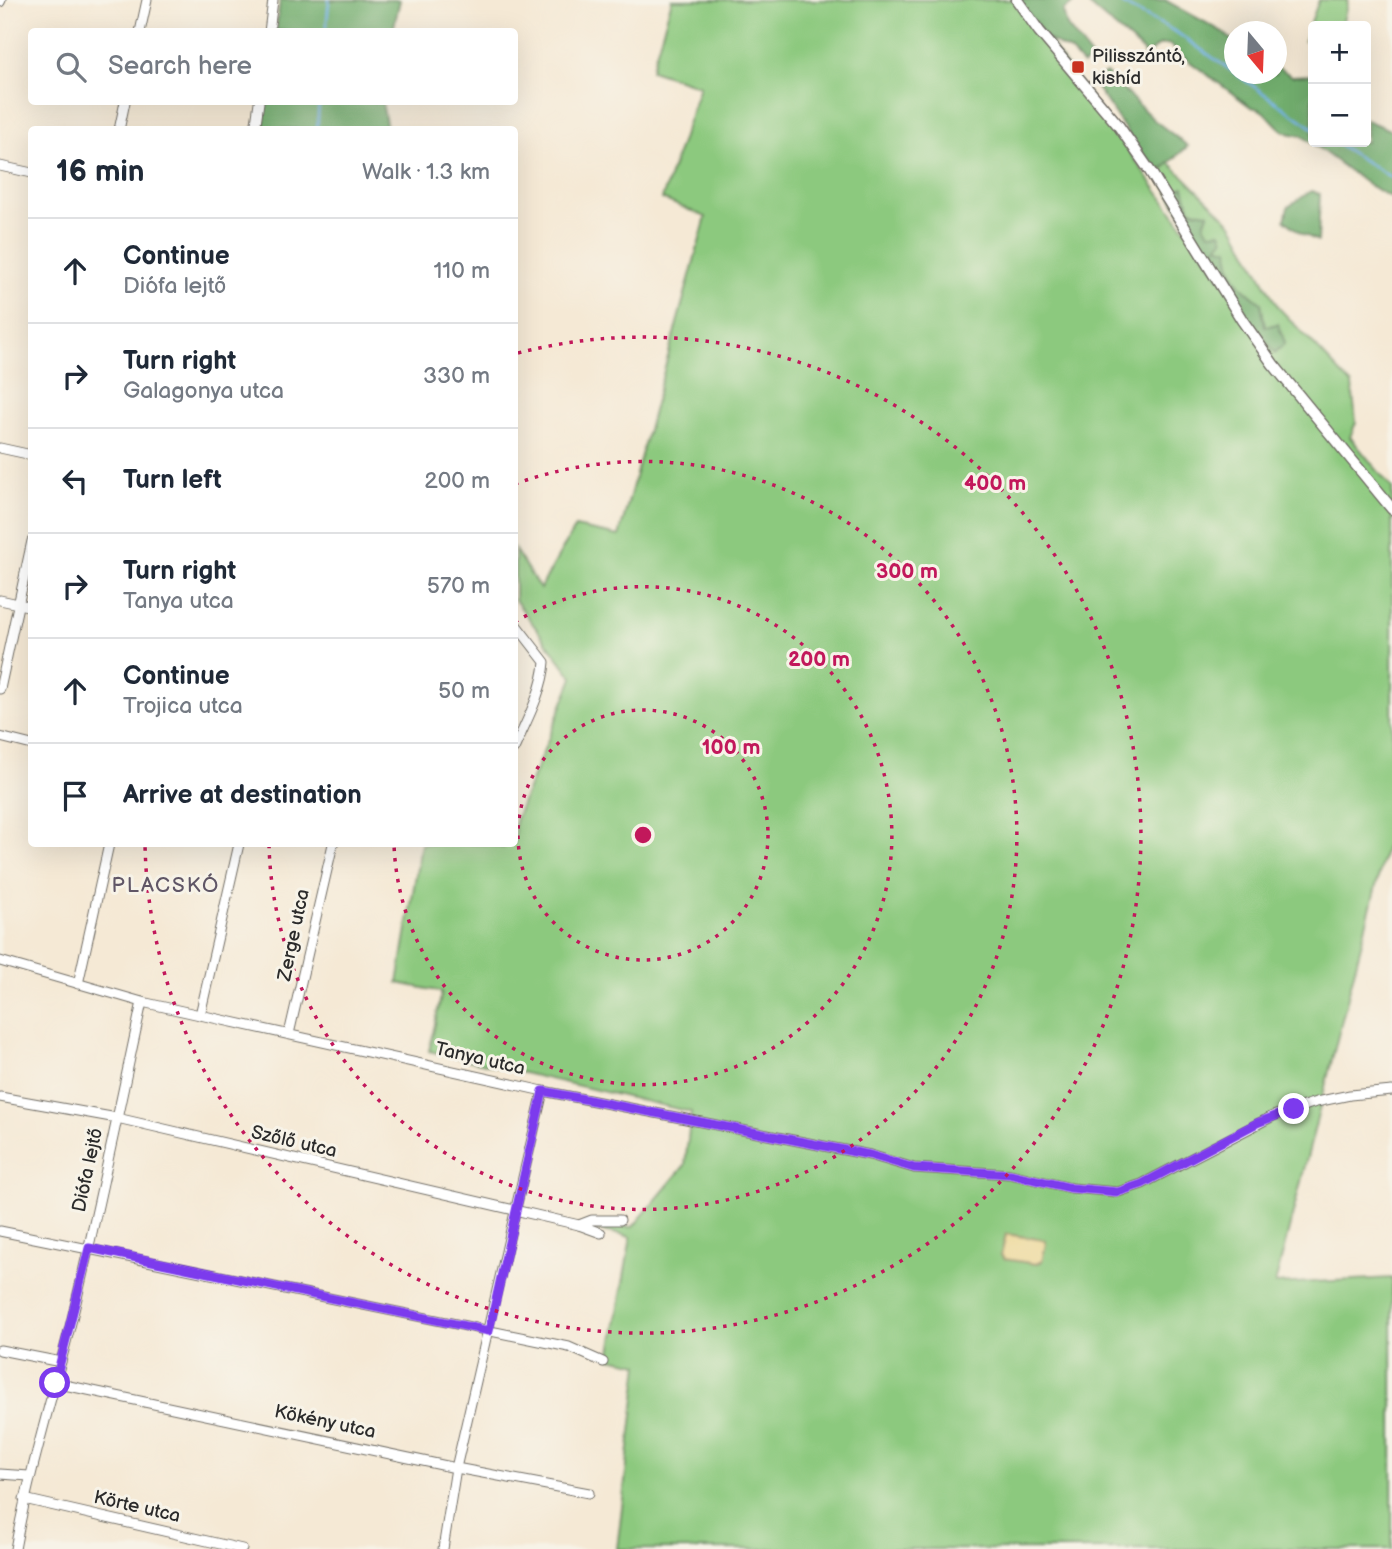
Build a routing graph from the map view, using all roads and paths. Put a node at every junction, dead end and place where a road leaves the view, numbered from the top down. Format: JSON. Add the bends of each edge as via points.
{"nodes":[{"id":1,"x":147,"y":0,"type":"edge"},
{"id":2,"x":273,"y":0,"type":"edge"},
{"id":3,"x":1017,"y":0,"type":"edge"},
{"id":4,"x":141,"y":28,"type":"edge"},
{"id":5,"x":270,"y":28,"type":"edge"},
{"id":6,"x":124,"y":105,"type":"edge"},
{"id":7,"x":259,"y":105,"type":"edge"},
{"id":8,"x":120,"y":126,"type":"edge"},
{"id":9,"x":256,"y":126,"type":"edge"},
{"id":10,"x":0,"y":166,"type":"edge"},
{"id":11,"x":28,"y":172,"type":"edge"},
{"id":12,"x":0,"y":448,"type":"edge"},
{"id":13,"x":28,"y":455,"type":"edge"},
{"id":14,"x":1392,"y":509,"type":"edge"},
{"id":15,"x":28,"y":559,"type":"edge"},
{"id":16,"x":0,"y":600,"type":"edge"},
{"id":17,"x":18,"y":604,"type":"junction"},
{"id":18,"x":28,"y":606,"type":"edge"},
{"id":19,"x":518,"y":627,"type":"edge"},
{"id":20,"x":0,"y":689,"type":"edge"},
{"id":21,"x":0,"y":737,"type":"edge"},
{"id":22,"x":518,"y":740,"type":"edge"},
{"id":23,"x":28,"y":744,"type":"edge"},
{"id":24,"x":108,"y":847,"type":"edge"},
{"id":25,"x":238,"y":847,"type":"edge"},
{"id":26,"x":331,"y":847,"type":"edge"},
{"id":27,"x":0,"y":961,"type":"edge"},
{"id":28,"x":78,"y":984,"type":"junction"},
{"id":29,"x":142,"y":1002,"type":"junction"},
{"id":30,"x":200,"y":1015,"type":"junction"},
{"id":31,"x":289,"y":1034,"type":"junction"},
{"id":32,"x":543,"y":1091,"type":"junction"},
{"id":33,"x":1392,"y":1091,"type":"edge"},
{"id":34,"x":0,"y":1097,"type":"edge"},
{"id":35,"x":117,"y":1118,"type":"junction"},
{"id":36,"x":516,"y":1212,"type":"junction"},
{"id":37,"x":620,"y":1220,"type":"dead end"},
{"id":38,"x":579,"y":1225,"type":"junction"},
{"id":39,"x":0,"y":1231,"type":"edge"},
{"id":40,"x":601,"y":1233,"type":"dead end"},
{"id":41,"x":89,"y":1248,"type":"junction"},
{"id":42,"x":489,"y":1331,"type":"junction"},
{"id":43,"x":0,"y":1350,"type":"edge"},
{"id":44,"x":61,"y":1362,"type":"junction"},
{"id":45,"x":603,"y":1362,"type":"dead end"},
{"id":46,"x":55,"y":1383,"type":"junction"},
{"id":47,"x":456,"y":1468,"type":"junction"},
{"id":48,"x":0,"y":1474,"type":"edge"},
{"id":49,"x":29,"y":1476,"type":"junction"},
{"id":50,"x":589,"y":1493,"type":"dead end"},
{"id":51,"x":24,"y":1499,"type":"junction"},
{"id":52,"x":15,"y":1549,"type":"edge"},
{"id":53,"x":242,"y":1549,"type":"edge"},
{"id":54,"x":443,"y":1549,"type":"edge"}],
"edges":[{"from":1,"to":4,"type":"street"},
{"from":2,"to":5,"type":"street"},
{"from":3,"to":14,"type":"street","via":[[1144,161],[1266,354]]},
{"from":6,"to":8,"type":"street"},
{"from":7,"to":9,"type":"street"},
{"from":10,"to":11,"type":"street"},
{"from":12,"to":13,"type":"street"},
{"from":15,"to":17,"type":"street"},
{"from":16,"to":17,"type":"street"},
{"from":17,"to":18,"type":"street"},
{"from":17,"to":20,"type":"street"},
{"from":19,"to":22,"type":"street","via":[[545,662]]},
{"from":21,"to":23,"type":"street"},
{"from":24,"to":28,"type":"street"},
{"from":25,"to":30,"type":"street"},
{"from":26,"to":31,"type":"street","name":"Zerge utca"},
{"from":27,"to":28,"type":"street","name":"Tanya utca"},
{"from":28,"to":29,"type":"street","name":"Tanya utca"},
{"from":29,"to":30,"type":"street","name":"Tanya utca"},
{"from":29,"to":35,"type":"street","name":"Diófa lejtő"},
{"from":30,"to":31,"type":"street","name":"Tanya utca"},
{"from":31,"to":32,"type":"street","name":"Tanya utca"},
{"from":32,"to":33,"type":"street","name":"Tanya utca","via":[[870,1155],[914,1168],[1010,1174],[1071,1188],[1118,1192],[1142,1184],[1257,1123],[1316,1102]]},
{"from":32,"to":36,"type":"street"},
{"from":34,"to":35,"type":"street","name":"Szőlő utca"},
{"from":35,"to":36,"type":"street","name":"Szőlő utca"},
{"from":35,"to":41,"type":"street","name":"Diófa lejtő"},
{"from":36,"to":38,"type":"street","name":"Szőlő utca"},
{"from":36,"to":42,"type":"street"},
{"from":37,"to":38,"type":"street","name":"Szőlő utca"},
{"from":38,"to":40,"type":"street","name":"Szőlő utca"},
{"from":39,"to":41,"type":"street"},
{"from":41,"to":42,"type":"street"},
{"from":41,"to":44,"type":"street","name":"Diófa lejtő"},
{"from":42,"to":45,"type":"street","via":[[569,1346]]},
{"from":42,"to":47,"type":"street"},
{"from":43,"to":44,"type":"street"},
{"from":44,"to":46,"type":"street","name":"Diófa lejtő"},
{"from":46,"to":47,"type":"street","name":"Kökény utca"},
{"from":46,"to":49,"type":"street","name":"Diófa lejtő"},
{"from":47,"to":50,"type":"street","name":"Kökény utca"},
{"from":47,"to":54,"type":"street"},
{"from":48,"to":49,"type":"street"},
{"from":49,"to":51,"type":"street","name":"Diófa lejtő"},
{"from":51,"to":52,"type":"street","name":"Diófa lejtő"},
{"from":51,"to":53,"type":"street","name":"Körte utca"}]}
